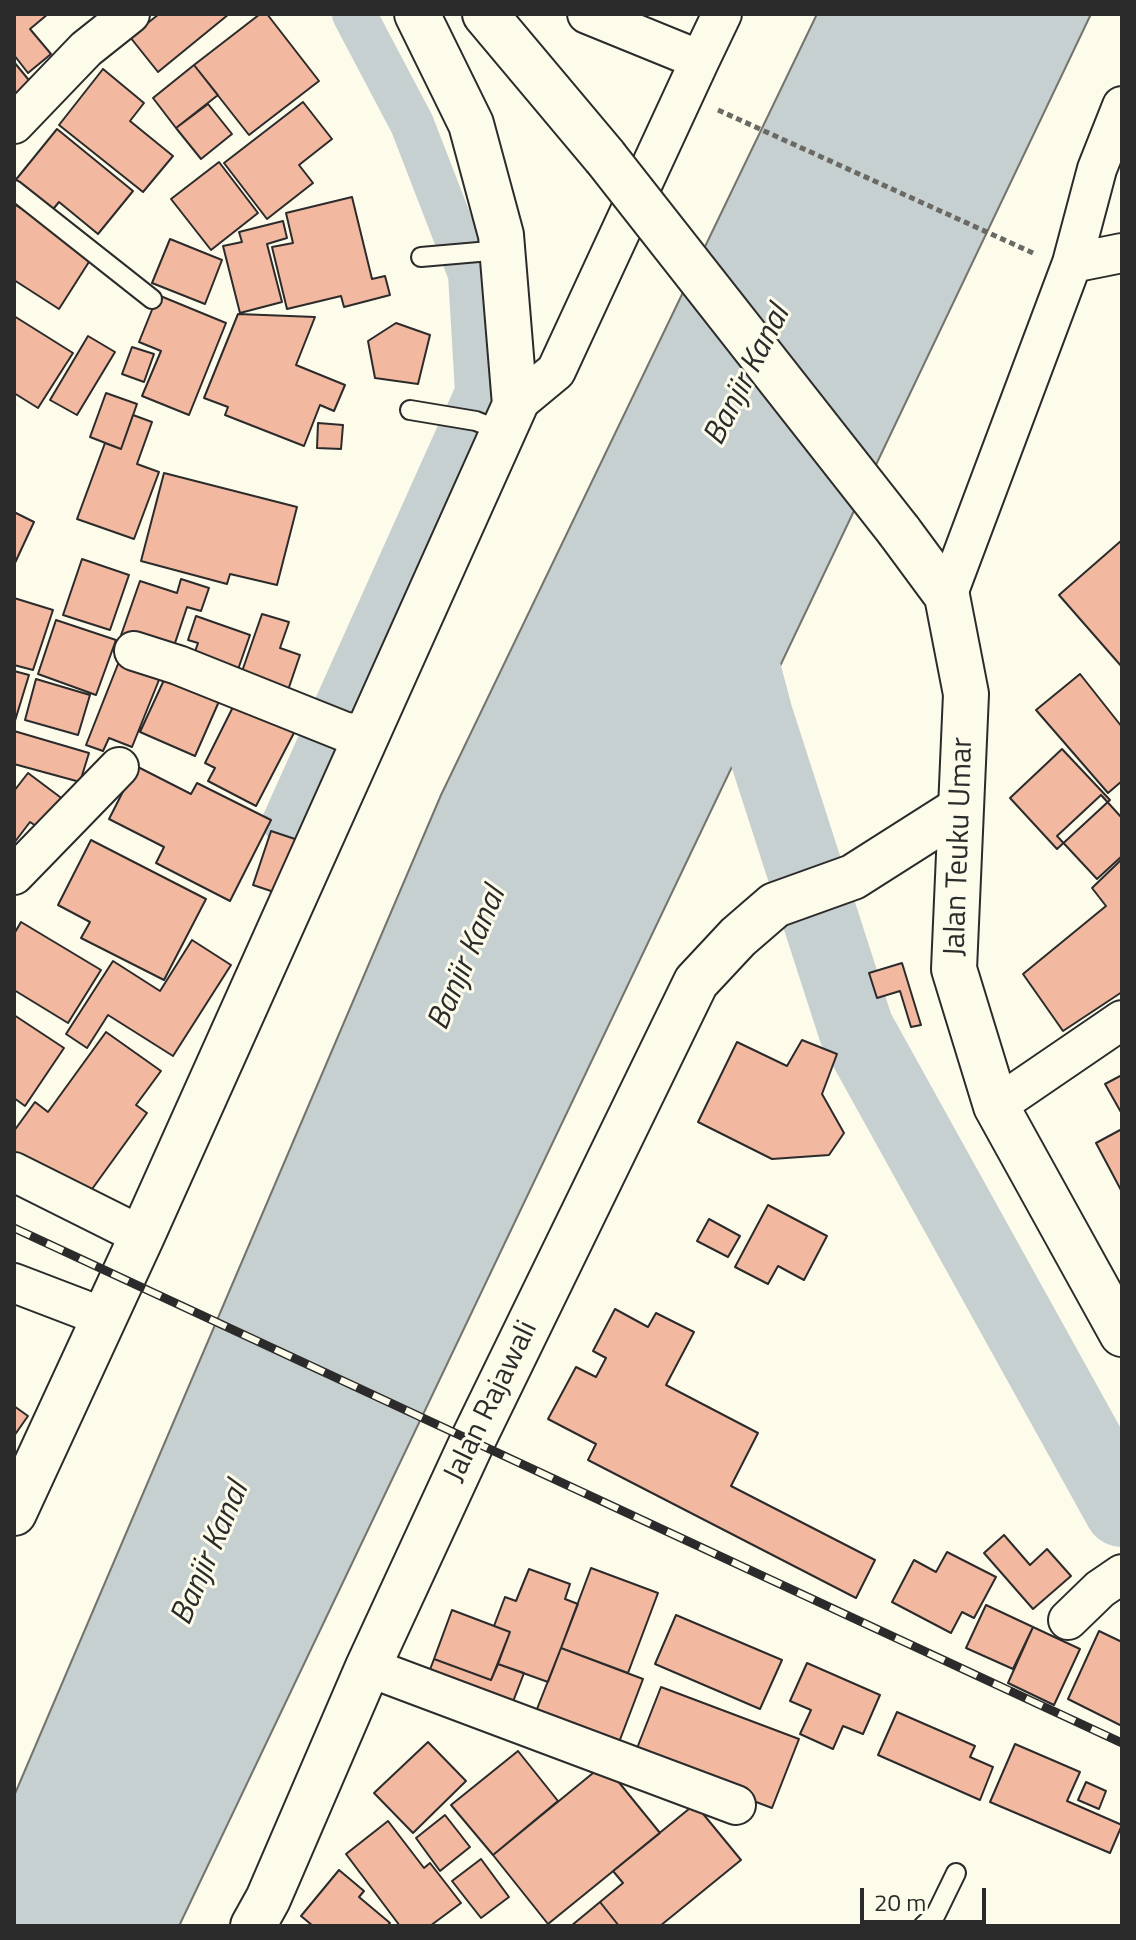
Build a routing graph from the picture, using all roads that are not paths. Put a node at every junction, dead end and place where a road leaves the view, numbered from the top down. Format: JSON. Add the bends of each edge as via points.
{"nodes":[{"id":1,"x":130,"y":14,"type":"edge"},
{"id":2,"x":417,"y":14,"type":"edge"},
{"id":3,"x":485,"y":14,"type":"edge"},
{"id":4,"x":587,"y":14,"type":"edge"},
{"id":5,"x":722,"y":14,"type":"edge"},
{"id":6,"x":700,"y":60,"type":"junction"},
{"id":7,"x":1122,"y":106,"type":"edge"},
{"id":8,"x":14,"y":124,"type":"edge"},
{"id":9,"x":14,"y":190,"type":"edge"},
{"id":10,"x":495,"y":243,"type":"junction"},
{"id":11,"x":1122,"y":253,"type":"edge"},
{"id":12,"x":421,"y":257,"type":"dead end"},
{"id":13,"x":1057,"y":260,"type":"junction"},
{"id":14,"x":152,"y":299,"type":"dead end"},
{"id":15,"x":417,"y":411,"type":"dead end"},
{"id":16,"x":498,"y":419,"type":"junction"},
{"id":17,"x":947,"y":596,"type":"junction"},
{"id":18,"x":134,"y":651,"type":"dead end"},
{"id":19,"x":357,"y":732,"type":"junction"},
{"id":20,"x":119,"y":767,"type":"dead end"},
{"id":21,"x":960,"y":809,"type":"junction"},
{"id":22,"x":14,"y":875,"type":"edge"},
{"id":23,"x":1122,"y":1020,"type":"edge"},
{"id":24,"x":996,"y":1106,"type":"junction"},
{"id":25,"x":14,"y":1172,"type":"edge"},
{"id":26,"x":142,"y":1236,"type":"junction"},
{"id":27,"x":14,"y":1283,"type":"edge"},
{"id":28,"x":103,"y":1317,"type":"junction"},
{"id":29,"x":1122,"y":1334,"type":"edge"},
{"id":30,"x":14,"y":1513,"type":"edge"},
{"id":31,"x":1111,"y":1582,"type":"edge"},
{"id":32,"x":1068,"y":1620,"type":"dead end"},
{"id":33,"x":368,"y":1667,"type":"junction"},
{"id":34,"x":736,"y":1805,"type":"dead end"},
{"id":35,"x":956,"y":1873,"type":"dead end"},
{"id":36,"x":253,"y":1926,"type":"edge"},
{"id":37,"x":923,"y":1926,"type":"edge"}],
"edges":[{"from":1,"to":8,"type":"street","via":[[86,49]]},
{"from":2,"to":10,"type":"street","via":[[471,124]]},
{"from":3,"to":17,"type":"street","name":"Jalan Teuku Umar","bridge":true,"via":[[605,157]]},
{"from":4,"to":6,"type":"street"},
{"from":5,"to":6,"type":"street"},
{"from":6,"to":16,"type":"street","via":[[556,371]]},
{"from":7,"to":13,"type":"street"},
{"from":9,"to":14,"type":"lane"},
{"from":10,"to":12,"type":"lane"},
{"from":10,"to":16,"type":"street"},
{"from":11,"to":13,"type":"street"},
{"from":13,"to":17,"type":"street"},
{"from":15,"to":16,"type":"lane"},
{"from":16,"to":19,"type":"street"},
{"from":17,"to":21,"type":"street","name":"Jalan Teuku Umar","via":[[966,694]]},
{"from":18,"to":19,"type":"street"},
{"from":19,"to":26,"type":"street"},
{"from":20,"to":22,"type":"street"},
{"from":21,"to":24,"type":"street","name":"Jalan Teuku Umar","via":[[954,969]]},
{"from":21,"to":33,"type":"street","name":"Jalan Rajawali","via":[[853,877],[775,905],[696,982]]},
{"from":23,"to":24,"type":"street"},
{"from":24,"to":29,"type":"street","name":"Jalan Teuku Umar"},
{"from":25,"to":26,"type":"street"},
{"from":26,"to":28,"type":"street"},
{"from":27,"to":28,"type":"street"},
{"from":28,"to":30,"type":"street"},
{"from":31,"to":32,"type":"street"},
{"from":33,"to":34,"type":"street"},
{"from":33,"to":36,"type":"street","name":"Jalan Rajawali"},
{"from":35,"to":37,"type":"lane","via":[[936,1914]]}]}
